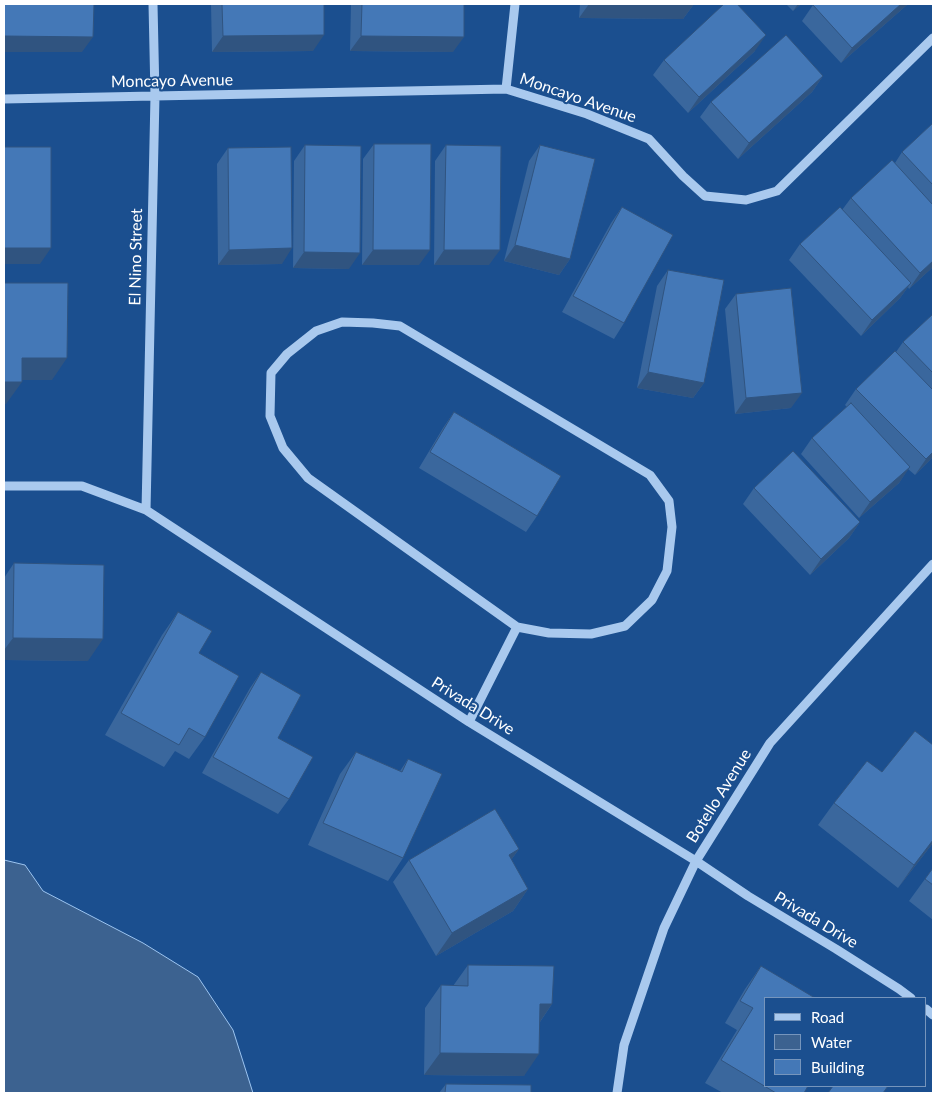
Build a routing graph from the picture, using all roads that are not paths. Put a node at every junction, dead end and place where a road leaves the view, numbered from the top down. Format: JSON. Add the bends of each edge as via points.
{"nodes":[{"id":1,"x":153,"y":4,"type":"edge"},
{"id":2,"x":516,"y":4,"type":"edge"},
{"id":3,"x":933,"y":38,"type":"edge"},
{"id":4,"x":506,"y":89,"type":"junction"},
{"id":5,"x":155,"y":96,"type":"junction"},
{"id":6,"x":4,"y":99,"type":"edge"},
{"id":7,"x":4,"y":486,"type":"edge"},
{"id":8,"x":146,"y":510,"type":"junction"},
{"id":9,"x":933,"y":564,"type":"edge"},
{"id":10,"x":517,"y":627,"type":"junction"},
{"id":11,"x":469,"y":722,"type":"junction"},
{"id":12,"x":696,"y":861,"type":"junction"},
{"id":13,"x":910,"y":997,"type":"edge"},
{"id":14,"x":616,"y":1093,"type":"edge"}],
"edges":[{"from":1,"to":5,"type":"street","name":"El Nino Street"},
{"from":2,"to":4,"type":"street"},
{"from":3,"to":4,"type":"street","name":"Moncayo Avenue","via":[[777,191],[746,200],[705,196],[649,139],[587,114]]},
{"from":4,"to":5,"type":"street","name":"Moncayo Avenue"},
{"from":5,"to":6,"type":"street","name":"Moncayo Avenue"},
{"from":5,"to":8,"type":"street","name":"El Nino Street"},
{"from":7,"to":8,"type":"street","name":"Privada Drive","via":[[82,486]]},
{"from":8,"to":11,"type":"street","name":"Privada Drive"},
{"from":9,"to":12,"type":"street","name":"Botello Avenue","via":[[770,743]]},
{"from":10,"to":10,"type":"street","via":[[308,478],[283,448],[270,416],[272,373],[286,354],[316,331],[342,322],[400,326],[650,475],[669,501],[672,526],[667,571],[652,600],[625,626],[591,634],[549,633]]},
{"from":10,"to":11,"type":"street"},
{"from":11,"to":12,"type":"street","name":"Privada Drive"},
{"from":12,"to":13,"type":"street","name":"Privada Drive"},
{"from":12,"to":14,"type":"street","name":"Botello Avenue","via":[[664,928],[624,1045]]}]}
